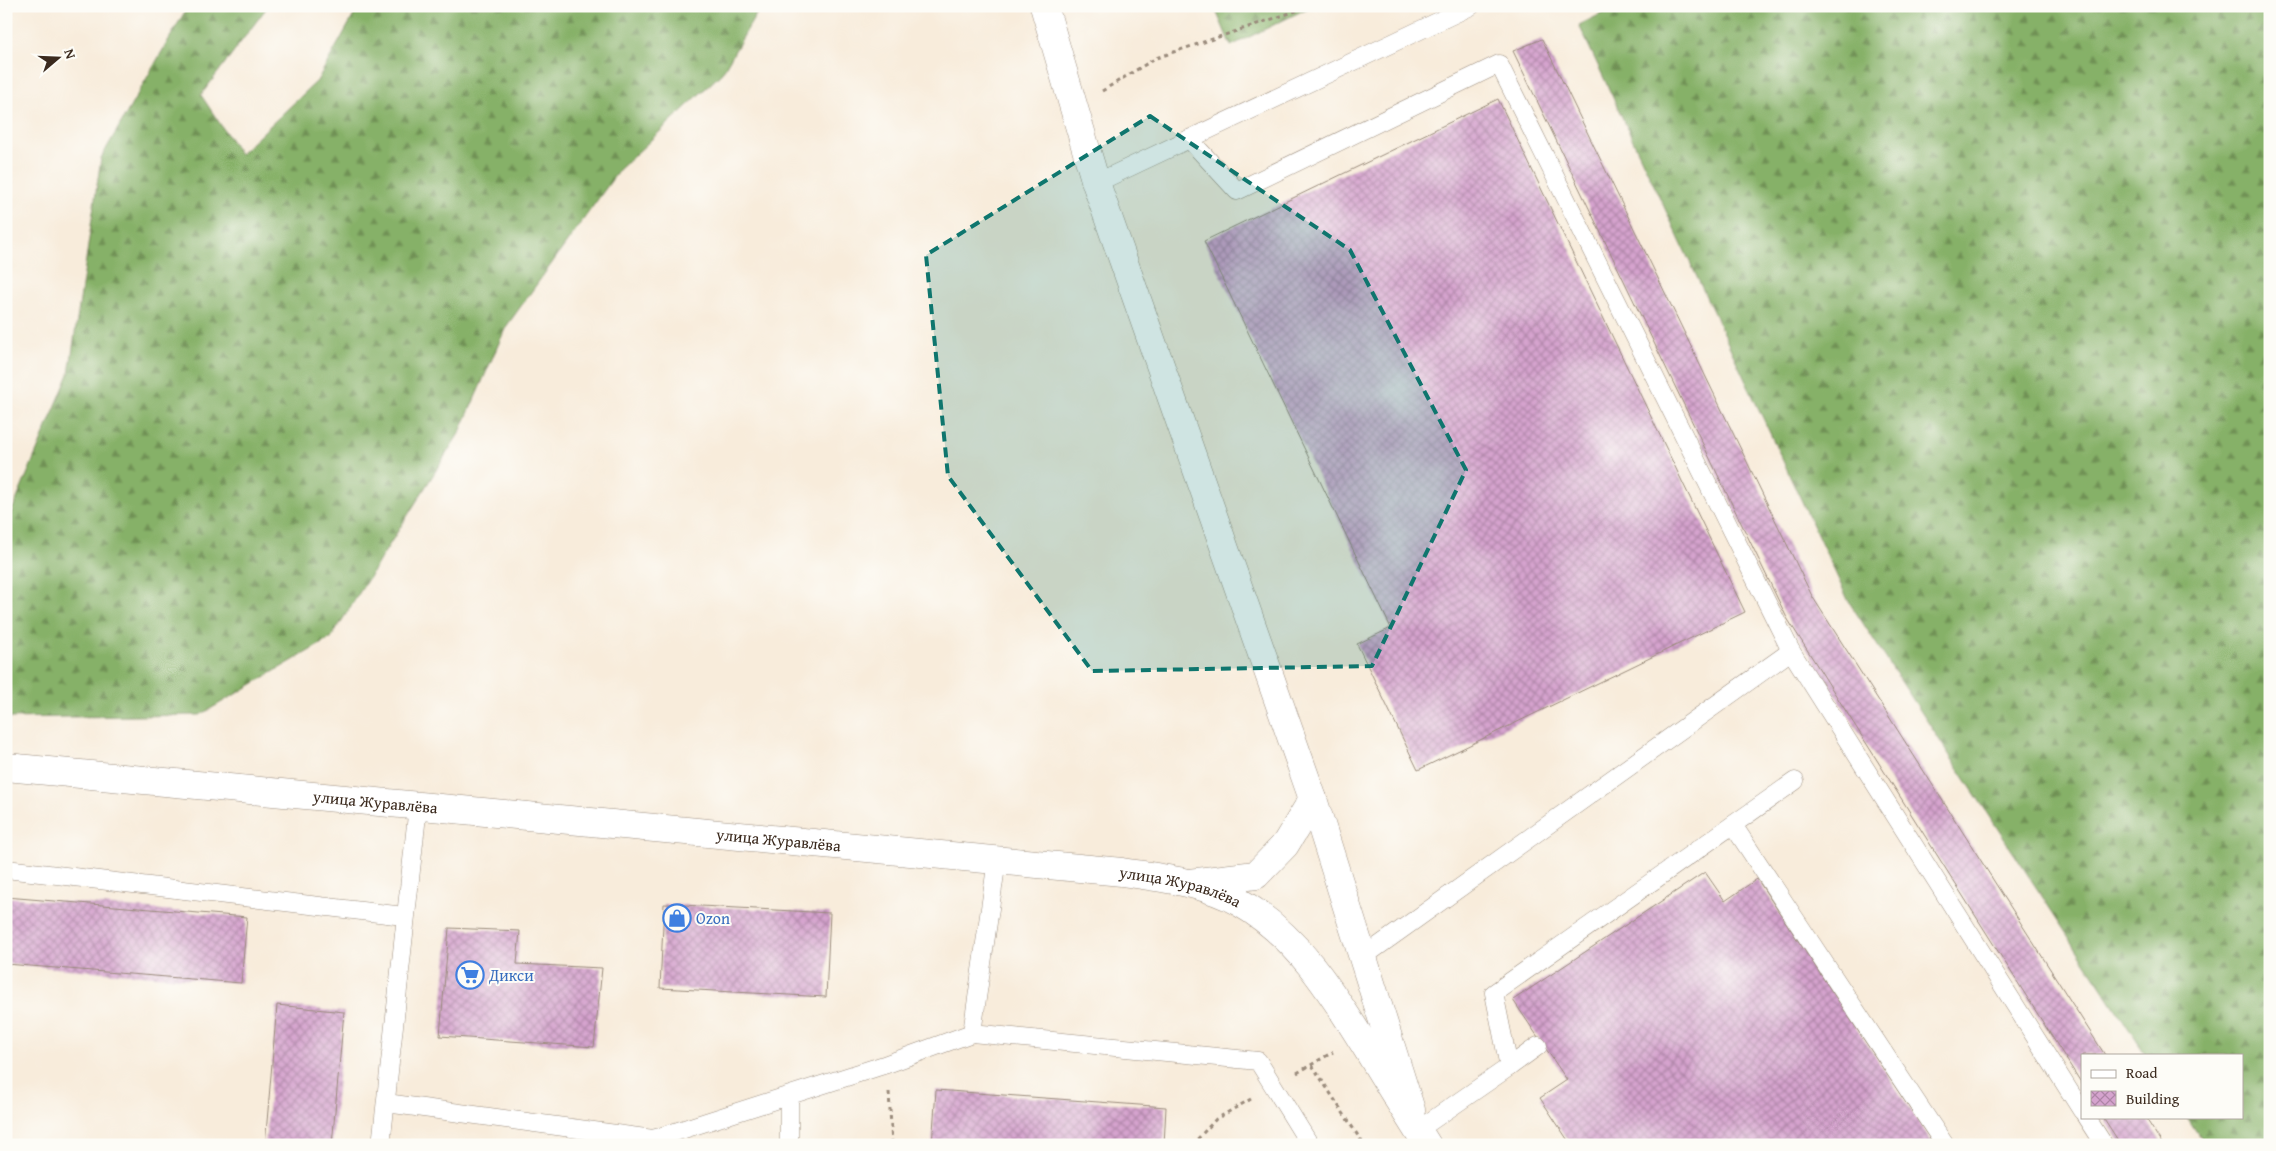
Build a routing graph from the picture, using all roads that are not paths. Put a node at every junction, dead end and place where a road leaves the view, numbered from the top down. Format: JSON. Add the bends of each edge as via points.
{"nodes":[{"id":1,"x":1044,"y":6,"type":"edge"},
{"id":2,"x":1471,"y":6,"type":"edge"},
{"id":3,"x":1189,"y":140,"type":"junction"},
{"id":4,"x":1096,"y":183,"type":"junction"},
{"id":5,"x":1791,"y":651,"type":"junction"},
{"id":6,"x":6,"y":767,"type":"edge"},
{"id":7,"x":1795,"y":781,"type":"dead end"},
{"id":8,"x":1313,"y":799,"type":"junction"},
{"id":9,"x":418,"y":806,"type":"junction"},
{"id":10,"x":1733,"y":825,"type":"junction"},
{"id":11,"x":997,"y":860,"type":"junction"},
{"id":12,"x":6,"y":869,"type":"edge"},
{"id":13,"x":1189,"y":883,"type":"junction"},
{"id":14,"x":404,"y":916,"type":"junction"},
{"id":15,"x":1363,"y":957,"type":"junction"},
{"id":16,"x":972,"y":1033,"type":"junction"},
{"id":17,"x":1538,"y":1046,"type":"dead end"},
{"id":18,"x":1509,"y":1067,"type":"junction"},
{"id":19,"x":789,"y":1096,"type":"junction"},
{"id":20,"x":386,"y":1103,"type":"junction"},
{"id":21,"x":2081,"y":1109,"type":"edge"},
{"id":22,"x":2087,"y":1118,"type":"edge"},
{"id":23,"x":1422,"y":1137,"type":"edge"},
{"id":24,"x":381,"y":1145,"type":"edge"},
{"id":25,"x":789,"y":1145,"type":"edge"},
{"id":26,"x":1310,"y":1145,"type":"edge"},
{"id":27,"x":1945,"y":1145,"type":"edge"},
{"id":28,"x":2104,"y":1145,"type":"edge"}],
"edges":[{"from":1,"to":4,"type":"street"},
{"from":2,"to":3,"type":"lane"},
{"from":3,"to":4,"type":"lane"},
{"from":3,"to":5,"type":"lane","via":[[1237,191],[1499,64]]},
{"from":4,"to":8,"type":"street"},
{"from":5,"to":15,"type":"lane"},
{"from":5,"to":21,"type":"lane"},
{"from":6,"to":9,"type":"street","name":"улица Журавлёва"},
{"from":7,"to":10,"type":"lane"},
{"from":8,"to":13,"type":"street","via":[[1285,845],[1256,875]]},
{"from":8,"to":15,"type":"street"},
{"from":9,"to":11,"type":"street","name":"улица Журавлёва"},
{"from":9,"to":14,"type":"lane"},
{"from":10,"to":18,"type":"lane","via":[[1494,993]]},
{"from":10,"to":27,"type":"lane"},
{"from":11,"to":13,"type":"street","name":"улица Журавлёва","via":[[1122,872]]},
{"from":11,"to":16,"type":"lane"},
{"from":12,"to":14,"type":"lane"},
{"from":13,"to":23,"type":"street","name":"улица Журавлёва","via":[[1237,901],[1283,934],[1314,968],[1340,1004]]},
{"from":14,"to":20,"type":"lane"},
{"from":15,"to":23,"type":"street","via":[[1398,1072]]},
{"from":16,"to":19,"type":"lane"},
{"from":16,"to":26,"type":"lane","via":[[1258,1061]]},
{"from":17,"to":18,"type":"lane"},
{"from":18,"to":23,"type":"lane"},
{"from":19,"to":20,"type":"lane","via":[[653,1139]]},
{"from":19,"to":25,"type":"lane"},
{"from":20,"to":24,"type":"lane"},
{"from":22,"to":28,"type":"lane"}]}
